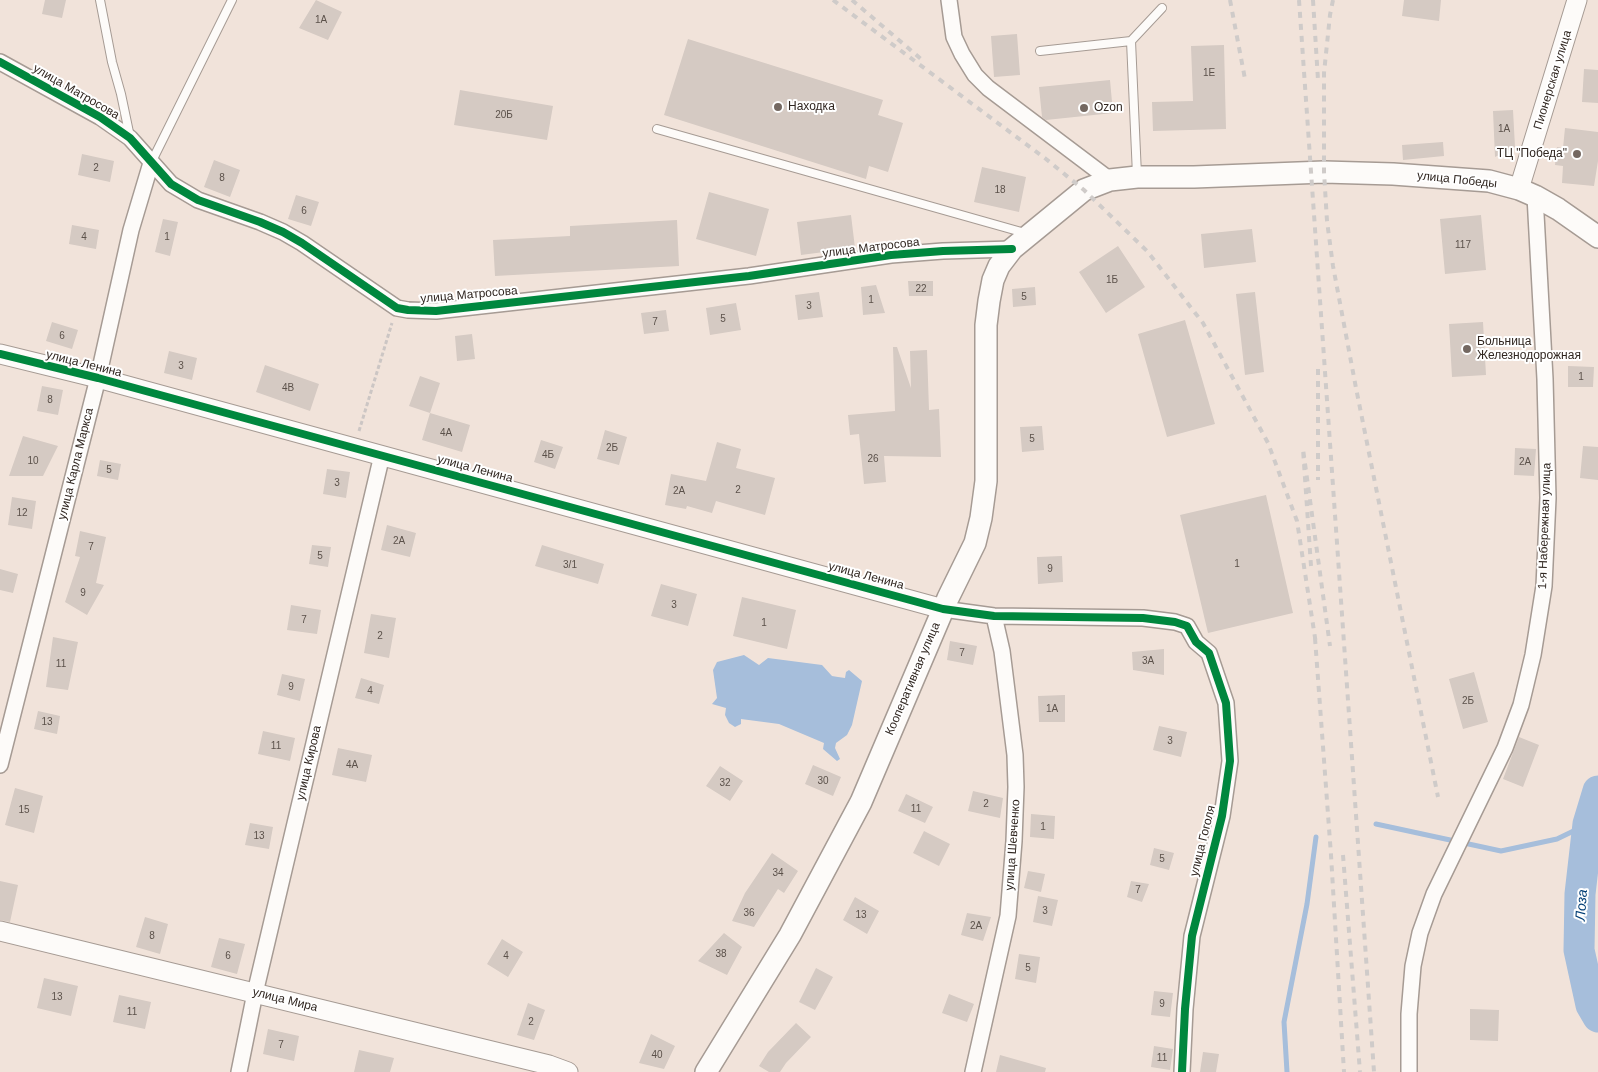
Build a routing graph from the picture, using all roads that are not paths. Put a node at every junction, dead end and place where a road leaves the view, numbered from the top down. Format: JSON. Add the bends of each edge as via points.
{"nodes":[{"id":1,"x":100,"y":0,"type":"edge"},
{"id":2,"x":232,"y":0,"type":"edge"},
{"id":3,"x":949,"y":0,"type":"edge"},
{"id":4,"x":1576,"y":0,"type":"edge"},
{"id":5,"x":1162,"y":8,"type":"dead end"},
{"id":6,"x":1131,"y":42,"type":"junction"},
{"id":7,"x":1040,"y":51,"type":"dead end"},
{"id":8,"x":0,"y":62,"type":"edge"},
{"id":9,"x":657,"y":129,"type":"dead end"},
{"id":10,"x":130,"y":138,"type":"junction"},
{"id":11,"x":151,"y":163,"type":"junction"},
{"id":12,"x":1137,"y":177,"type":"junction"},
{"id":13,"x":1194,"y":177,"type":"joint"},
{"id":14,"x":1110,"y":180,"type":"junction"},
{"id":15,"x":1527,"y":193,"type":"junction"},
{"id":16,"x":1029,"y":234,"type":"junction"},
{"id":17,"x":1598,"y":237,"type":"edge"},
{"id":18,"x":1012,"y":249,"type":"junction"},
{"id":19,"x":0,"y":354,"type":"edge"},
{"id":20,"x":98,"y":378,"type":"junction"},
{"id":21,"x":382,"y":456,"type":"junction"},
{"id":22,"x":943,"y":609,"type":"junction"},
{"id":23,"x":994,"y":616,"type":"junction"},
{"id":24,"x":0,"y":765,"type":"edge"},
{"id":25,"x":0,"y":931,"type":"edge"},
{"id":26,"x":255,"y":993,"type":"junction"},
{"id":27,"x":239,"y":1072,"type":"edge"},
{"id":28,"x":568,"y":1072,"type":"edge"},
{"id":29,"x":706,"y":1072,"type":"edge"},
{"id":30,"x":973,"y":1072,"type":"edge"},
{"id":31,"x":1182,"y":1072,"type":"edge"},
{"id":32,"x":1409,"y":1072,"type":"edge"}],
"edges":[{"from":1,"to":10,"type":"lane"},
{"from":2,"to":11,"type":"lane"},
{"from":3,"to":14,"type":"street","via":[[954,37],[975,75]]},
{"from":4,"to":15,"type":"street","name":"Пионерская улица"},
{"from":5,"to":6,"type":"lane"},
{"from":6,"to":7,"type":"lane"},
{"from":6,"to":12,"type":"lane"},
{"from":8,"to":10,"type":"street","name":"улица Матросова","via":[[100,117]]},
{"from":9,"to":16,"type":"lane"},
{"from":10,"to":11,"type":"street","name":"улица Матросова"},
{"from":11,"to":18,"type":"street","name":"улица Матросова","via":[[171,184],[191,196],[283,232],[397,308],[408,310],[436,311],[749,276],[891,255]]},
{"from":11,"to":20,"type":"street","name":"улица Карла Маркса","via":[[131,230]]},
{"from":12,"to":13,"type":"main road","name":"Кооперативная улица"},
{"from":12,"to":14,"type":"main road","name":"Кооперативная улица"},
{"from":13,"to":15,"type":"main road","name":"улица Победы","via":[[1324,172],[1393,174],[1489,181]]},
{"from":14,"to":16,"type":"main road","name":"Кооперативная улица","via":[[1084,190]]},
{"from":15,"to":17,"type":"main road","name":"улица Победы","via":[[1558,209]]},
{"from":15,"to":32,"type":"street","name":"1-я Набережная улица","via":[[1545,379],[1548,498],[1544,586],[1521,705],[1505,748],[1434,894],[1420,933],[1409,1014]]},
{"from":16,"to":18,"type":"main road","name":"Кооперативная улица"},
{"from":18,"to":22,"type":"main road","name":"Кооперативная улица","via":[[993,280],[986,325],[986,481],[981,518],[975,543]]},
{"from":19,"to":20,"type":"street","name":"улица Ленина"},
{"from":20,"to":21,"type":"street","name":"улица Ленина"},
{"from":20,"to":24,"type":"street","name":"улица Карла Маркса"},
{"from":21,"to":22,"type":"street","name":"улица Ленина"},
{"from":21,"to":26,"type":"street","name":"улица Кирова"},
{"from":22,"to":23,"type":"street"},
{"from":22,"to":29,"type":"main road","name":"Кооперативная улица","via":[[861,802],[790,935]]},
{"from":23,"to":30,"type":"street","name":"улица Шевченко","via":[[1002,651],[1015,755],[1014,841],[1008,916]]},
{"from":23,"to":31,"type":"street","name":"улица Гоголя","via":[[1143,618],[1175,622],[1187,626],[1196,642],[1209,653],[1226,703],[1230,761],[1222,816],[1192,936]]},
{"from":25,"to":26,"type":"street","name":"улица Мира"},
{"from":26,"to":27,"type":"street","name":"улица Кирова"},
{"from":26,"to":28,"type":"street","name":"улица Мира"}]}
